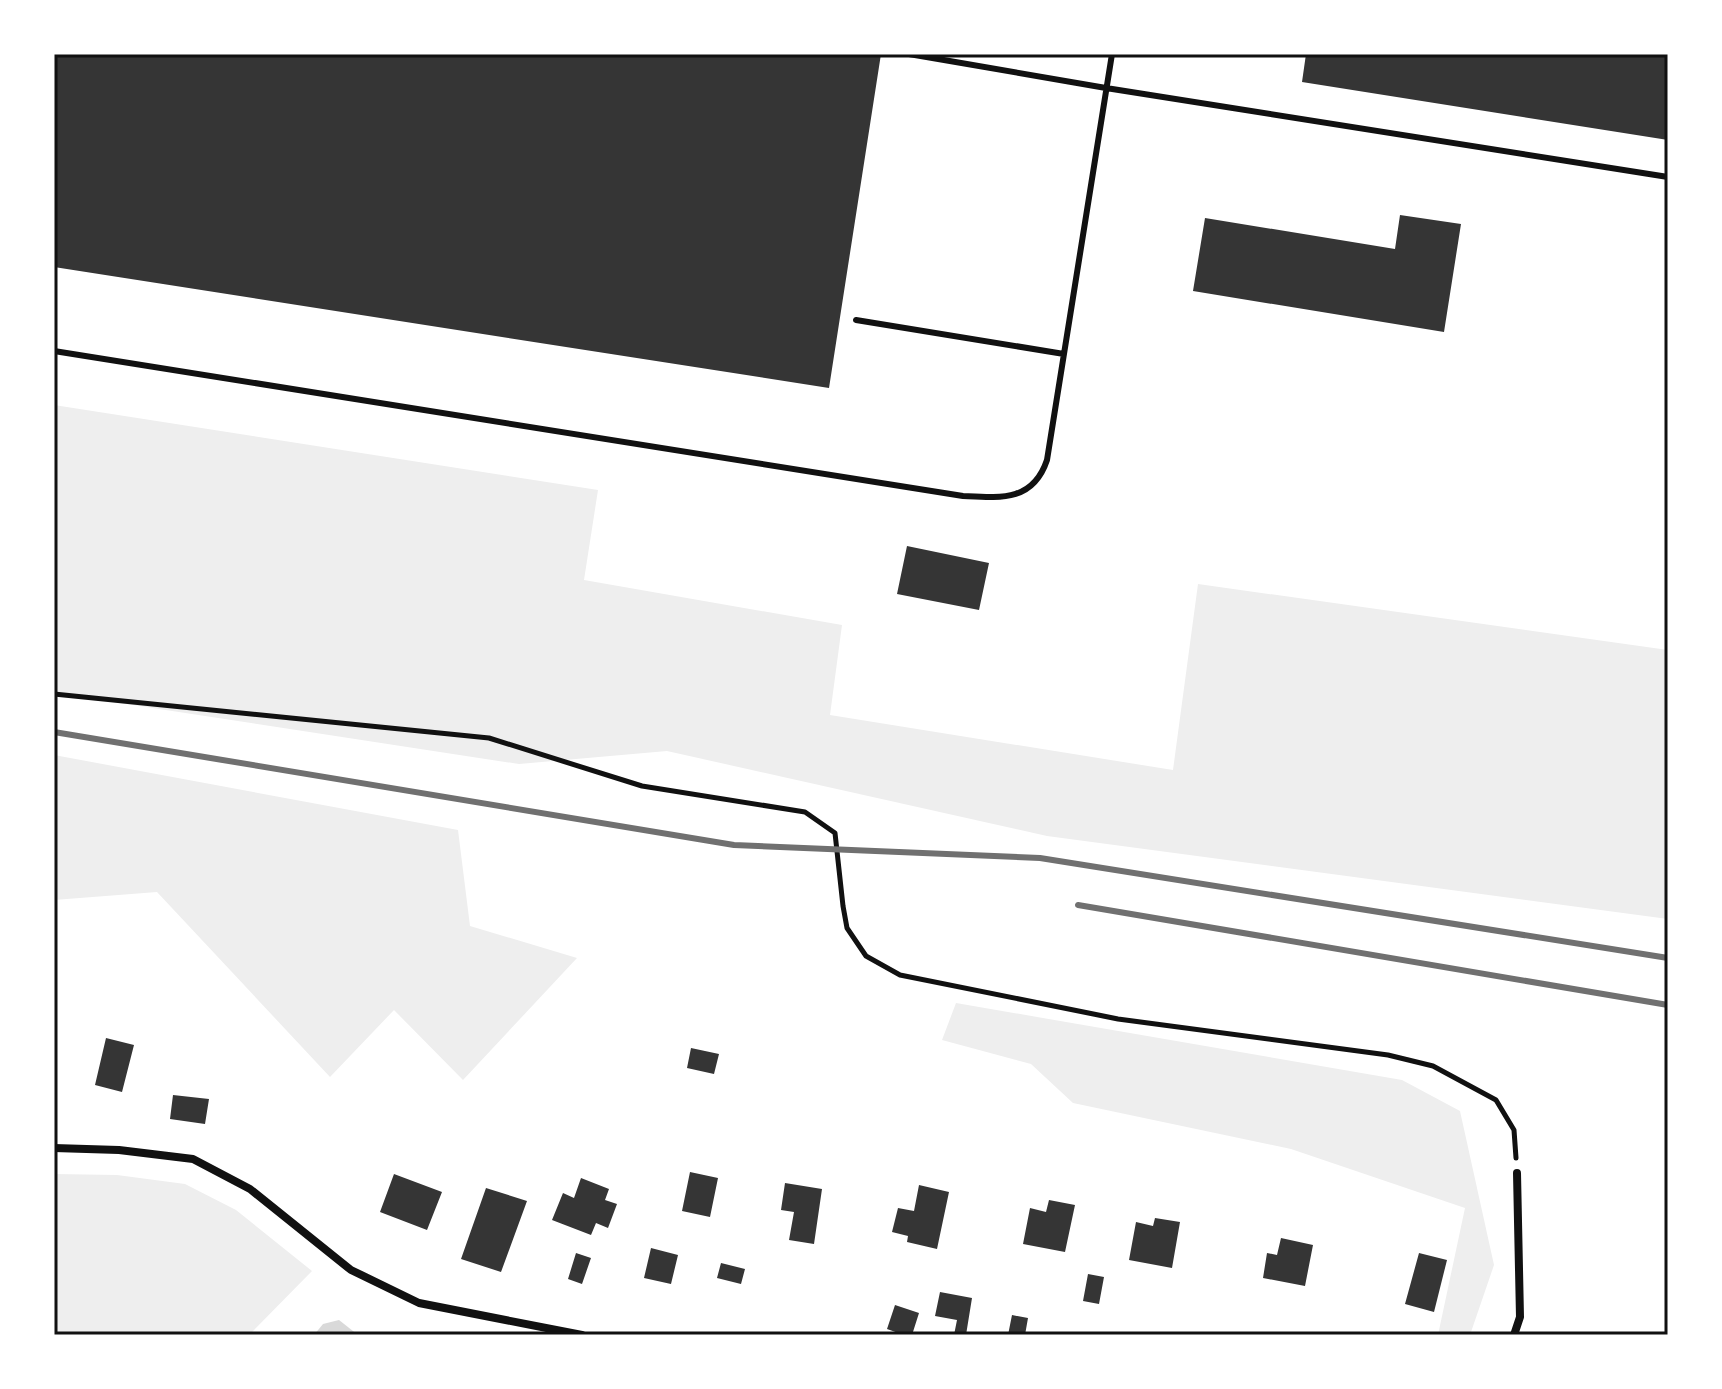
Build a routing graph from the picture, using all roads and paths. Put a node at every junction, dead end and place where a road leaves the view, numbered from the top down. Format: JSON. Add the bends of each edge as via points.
{"nodes":[{"id":1,"x":909,"y":54,"type":"edge"},
{"id":2,"x":1112,"y":54,"type":"edge"},
{"id":3,"x":1106,"y":88,"type":"junction"},
{"id":4,"x":1668,"y":177,"type":"edge"},
{"id":5,"x":856,"y":320,"type":"dead end"},
{"id":6,"x":54,"y":351,"type":"edge"},
{"id":7,"x":1064,"y":354,"type":"junction"},
{"id":8,"x":54,"y":694,"type":"edge"},
{"id":9,"x":54,"y":1148,"type":"edge"},
{"id":10,"x":1517,"y":1173,"type":"joint"},
{"id":11,"x":582,"y":1335,"type":"edge"},
{"id":12,"x":1514,"y":1335,"type":"edge"}],
"edges":[{"from":1,"to":3,"type":"lane"},
{"from":2,"to":3,"type":"lane"},
{"from":3,"to":4,"type":"lane"},
{"from":3,"to":7,"type":"lane"},
{"from":5,"to":7,"type":"lane"},
{"from":6,"to":7,"type":"lane","via":[[991,497],[1023,491],[1042,474]]},
{"from":8,"to":10,"type":"path","via":[[489,738],[642,786],[805,812],[835,833],[847,928],[866,956],[900,975],[1118,1019],[1388,1055],[1433,1066],[1496,1100],[1514,1130]]},
{"from":9,"to":11,"type":"street","via":[[193,1159],[250,1189],[351,1270],[419,1303]]},
{"from":10,"to":12,"type":"street","via":[[1520,1317]]}]}
